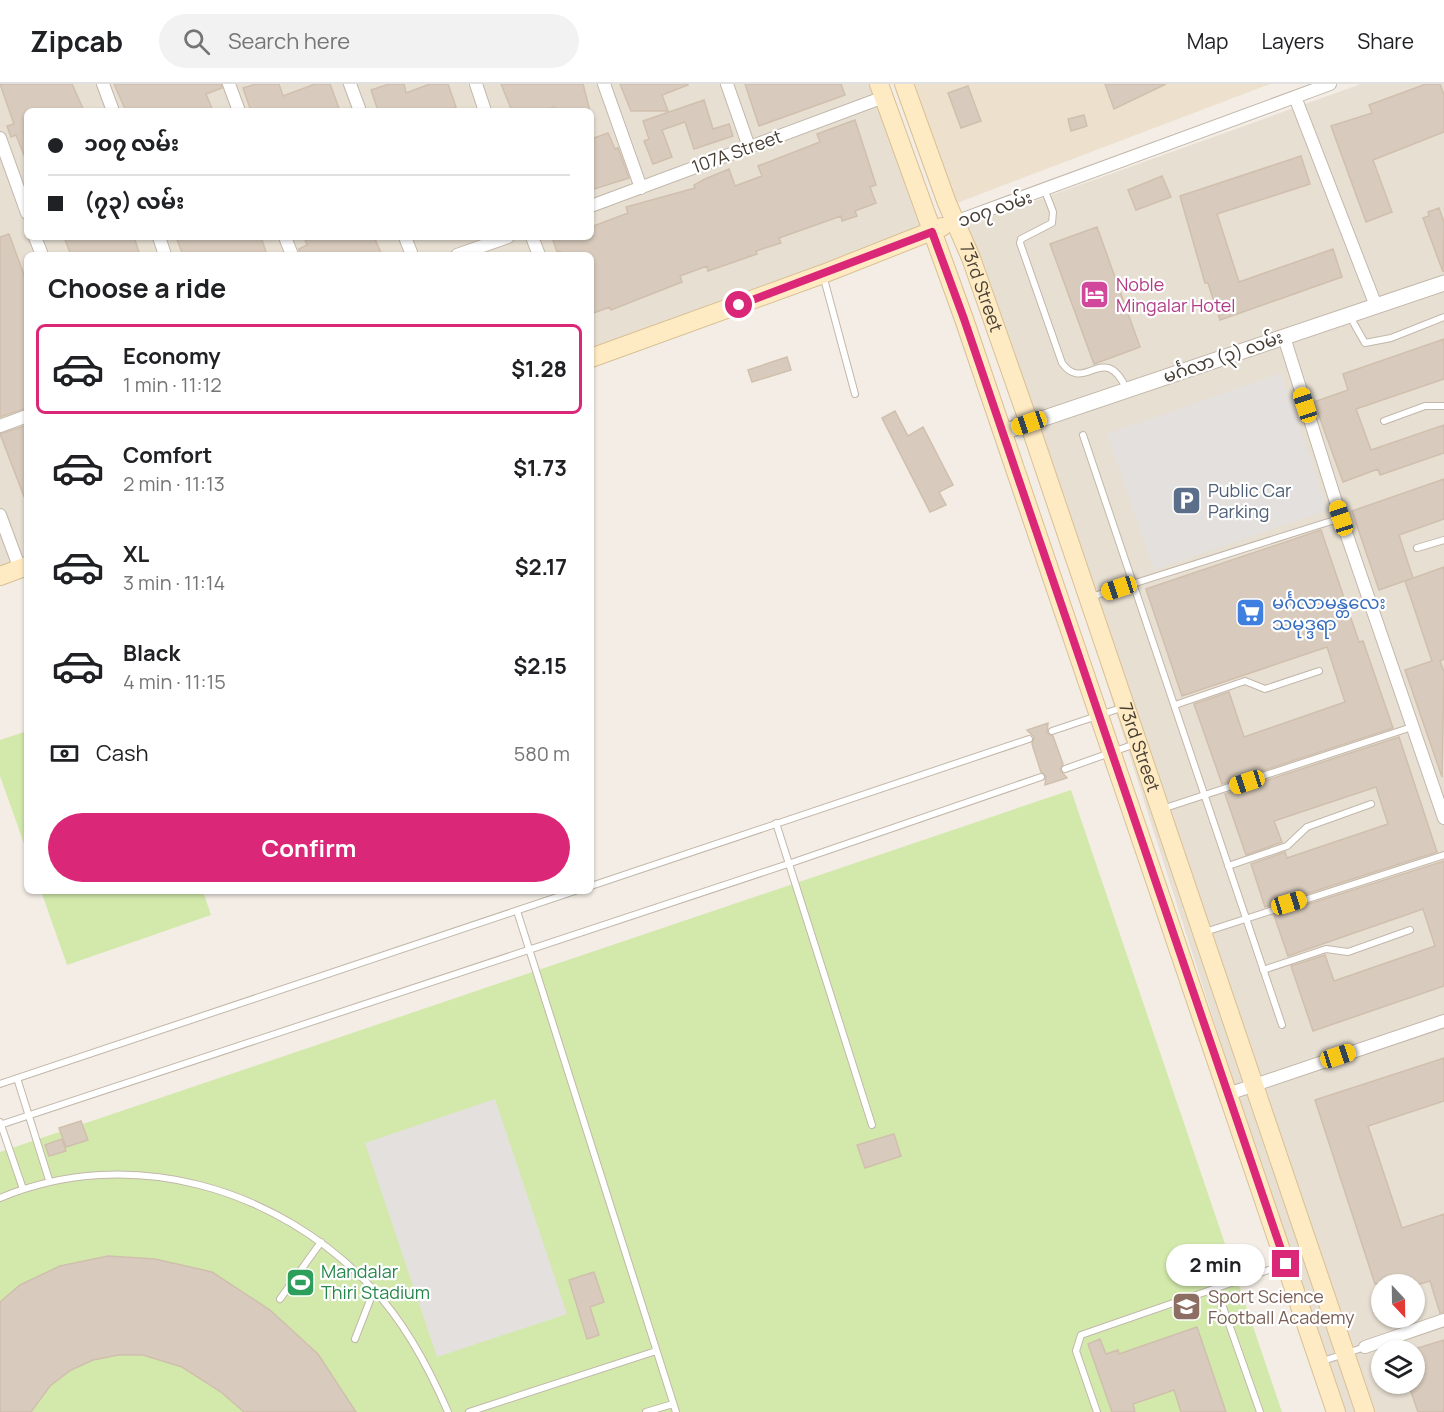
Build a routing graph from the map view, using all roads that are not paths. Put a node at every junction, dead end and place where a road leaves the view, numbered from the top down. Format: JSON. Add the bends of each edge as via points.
{"nodes":[{"id":1,"x":103,"y":84,"type":"edge"},
{"id":2,"x":229,"y":84,"type":"edge"},
{"id":3,"x":350,"y":84,"type":"edge"},
{"id":4,"x":476,"y":84,"type":"edge"},
{"id":5,"x":604,"y":84,"type":"edge"},
{"id":6,"x":727,"y":84,"type":"edge"},
{"id":7,"x":904,"y":84,"type":"edge"},
{"id":8,"x":1330,"y":84,"type":"edge"},
{"id":9,"x":881,"y":91,"type":"edge"},
{"id":10,"x":1295,"y":97,"type":"junction"},
{"id":11,"x":112,"y":108,"type":"edge"},
{"id":12,"x":238,"y":108,"type":"edge"},
{"id":13,"x":359,"y":108,"type":"edge"},
{"id":14,"x":484,"y":108,"type":"edge"},
{"id":15,"x":0,"y":138,"type":"edge"},
{"id":16,"x":749,"y":147,"type":"junction"},
{"id":17,"x":641,"y":188,"type":"junction"},
{"id":18,"x":1045,"y":191,"type":"junction"},
{"id":19,"x":24,"y":205,"type":"edge"},
{"id":20,"x":594,"y":205,"type":"edge"},
{"id":21,"x":955,"y":222,"type":"junction"},
{"id":22,"x":932,"y":232,"type":"junction"},
{"id":23,"x":500,"y":240,"type":"edge"},
{"id":24,"x":466,"y":252,"type":"edge"},
{"id":25,"x":823,"y":274,"type":"junction"},
{"id":26,"x":1444,"y":283,"type":"edge"},
{"id":27,"x":1376,"y":306,"type":"junction"},
{"id":28,"x":1349,"y":315,"type":"junction"},
{"id":29,"x":1444,"y":317,"type":"edge"},
{"id":30,"x":1284,"y":337,"type":"junction"},
{"id":31,"x":594,"y":357,"type":"edge"},
{"id":32,"x":1127,"y":390,"type":"junction"},
{"id":33,"x":855,"y":394,"type":"dead end"},
{"id":34,"x":1444,"y":406,"type":"edge"},
{"id":35,"x":24,"y":417,"type":"edge"},
{"id":36,"x":1384,"y":421,"type":"dead end"},
{"id":37,"x":1029,"y":423,"type":"junction"},
{"id":38,"x":0,"y":426,"type":"edge"},
{"id":39,"x":1003,"y":432,"type":"junction"},
{"id":40,"x":1083,"y":435,"type":"dead end"},
{"id":41,"x":0,"y":515,"type":"edge"},
{"id":42,"x":1341,"y":518,"type":"junction"},
{"id":43,"x":1444,"y":540,"type":"edge"},
{"id":44,"x":1417,"y":548,"type":"dead end"},
{"id":45,"x":24,"y":568,"type":"edge"},
{"id":46,"x":0,"y":576,"type":"edge"},
{"id":47,"x":1134,"y":583,"type":"junction"},
{"id":48,"x":1088,"y":598,"type":"junction"},
{"id":49,"x":1319,"y":671,"type":"dead end"},
{"id":50,"x":1175,"y":705,"type":"junction"},
{"id":51,"x":1124,"y":706,"type":"junction"},
{"id":52,"x":1099,"y":715,"type":"junction"},
{"id":53,"x":1412,"y":727,"type":"junction"},
{"id":54,"x":1052,"y":731,"type":"dead end"},
{"id":55,"x":1029,"y":739,"type":"dead end"},
{"id":56,"x":1137,"y":743,"type":"junction"},
{"id":57,"x":1111,"y":753,"type":"junction"},
{"id":58,"x":1065,"y":769,"type":"dead end"},
{"id":59,"x":1041,"y":777,"type":"dead end"},
{"id":60,"x":1206,"y":795,"type":"junction"},
{"id":61,"x":1371,"y":804,"type":"dead end"},
{"id":62,"x":1159,"y":809,"type":"junction"},
{"id":63,"x":1444,"y":818,"type":"edge"},
{"id":64,"x":776,"y":823,"type":"junction"},
{"id":65,"x":1444,"y":855,"type":"edge"},
{"id":66,"x":788,"y":864,"type":"junction"},
{"id":67,"x":1228,"y":866,"type":"junction"},
{"id":68,"x":594,"y":885,"type":"edge"},
{"id":69,"x":566,"y":894,"type":"edge"},
{"id":70,"x":517,"y":911,"type":"junction"},
{"id":71,"x":1245,"y":917,"type":"junction"},
{"id":72,"x":1410,"y":930,"type":"dead end"},
{"id":73,"x":1201,"y":933,"type":"junction"},
{"id":74,"x":529,"y":950,"type":"junction"},
{"id":75,"x":1263,"y":970,"type":"junction"},
{"id":76,"x":1444,"y":1021,"type":"edge"},
{"id":77,"x":1282,"y":1025,"type":"dead end"},
{"id":78,"x":17,"y":1078,"type":"junction"},
{"id":79,"x":0,"y":1084,"type":"edge"},
{"id":80,"x":1253,"y":1085,"type":"junction"},
{"id":81,"x":1228,"y":1094,"type":"junction"},
{"id":82,"x":27,"y":1115,"type":"junction"},
{"id":83,"x":0,"y":1124,"type":"edge"},
{"id":84,"x":872,"y":1125,"type":"dead end"},
{"id":85,"x":49,"y":1180,"type":"junction"},
{"id":86,"x":23,"y":1189,"type":"junction"},
{"id":87,"x":0,"y":1198,"type":"edge"},
{"id":88,"x":321,"y":1242,"type":"junction"},
{"id":89,"x":1286,"y":1264,"type":"junction"},
{"id":90,"x":374,"y":1290,"type":"junction"},
{"id":91,"x":1217,"y":1290,"type":"junction"},
{"id":92,"x":280,"y":1299,"type":"dead end"},
{"id":93,"x":1444,"y":1320,"type":"edge"},
{"id":94,"x":355,"y":1339,"type":"dead end"},
{"id":95,"x":1365,"y":1347,"type":"joint"},
{"id":96,"x":656,"y":1351,"type":"junction"},
{"id":97,"x":1345,"y":1354,"type":"junction"},
{"id":98,"x":1320,"y":1362,"type":"junction"},
{"id":99,"x":673,"y":1404,"type":"junction"},
{"id":100,"x":448,"y":1412,"type":"edge"},
{"id":101,"x":469,"y":1412,"type":"edge"},
{"id":102,"x":646,"y":1412,"type":"edge"},
{"id":103,"x":676,"y":1412,"type":"edge"},
{"id":104,"x":1097,"y":1412,"type":"edge"},
{"id":105,"x":1260,"y":1412,"type":"edge"},
{"id":106,"x":1336,"y":1412,"type":"edge"},
{"id":107,"x":1365,"y":1412,"type":"edge"}],
"edges":[{"from":1,"to":11,"type":"street"},
{"from":2,"to":12,"type":"street"},
{"from":3,"to":13,"type":"street"},
{"from":4,"to":14,"type":"street"},
{"from":5,"to":17,"type":"street"},
{"from":6,"to":16,"type":"street"},
{"from":7,"to":21,"type":"main road","name":"73rd Street"},
{"from":8,"to":10,"type":"street","name":"၁၀၇ လမ်း"},
{"from":9,"to":16,"type":"street","name":"107A Street"},
{"from":9,"to":22,"type":"main road"},
{"from":10,"to":18,"type":"street","name":"၁၀၇ လမ်း"},
{"from":10,"to":27,"type":"street"},
{"from":15,"to":19,"type":"street"},
{"from":16,"to":17,"type":"street","name":"107A Street"},
{"from":17,"to":20,"type":"street","name":"107A Street"},
{"from":18,"to":21,"type":"street","name":"၁၀၇ လမ်း"},
{"from":18,"to":32,"type":"lane","via":[[1053,212],[1052,223],[1020,243],[1062,363],[1075,374],[1110,367],[1116,370]]},
{"from":21,"to":22,"type":"main road","name":"၁၀၇ လမ်း"},
{"from":21,"to":37,"type":"main road","name":"73rd Street"},
{"from":22,"to":25,"type":"main road","name":"၁၀၇ လမ်း"},
{"from":22,"to":39,"type":"main road"},
{"from":23,"to":24,"type":"street"},
{"from":25,"to":31,"type":"main road","name":"၁၀၇ လမ်း"},
{"from":25,"to":33,"type":"lane"},
{"from":26,"to":27,"type":"street","name":"မင်္ဂလာ (၃) လမ်း"},
{"from":27,"to":28,"type":"street","name":"မင်္ဂလာ (၃) လမ်း"},
{"from":28,"to":29,"type":"lane","via":[[1365,343],[1391,338]]},
{"from":28,"to":30,"type":"street","name":"မင်္ဂလာ (၃) လမ်း"},
{"from":30,"to":32,"type":"street","name":"မင်္ဂလာ (၃) လမ်း"},
{"from":30,"to":42,"type":"street"},
{"from":32,"to":37,"type":"street","name":"မင်္ဂလာ (၃) လမ်း"},
{"from":34,"to":36,"type":"lane","via":[[1425,406]]},
{"from":35,"to":38,"type":"street"},
{"from":37,"to":39,"type":"street","name":"မင်္ဂလာ (၃) လမ်း"},
{"from":37,"to":48,"type":"main road","name":"73rd Street"},
{"from":39,"to":52,"type":"main road"},
{"from":40,"to":47,"type":"lane"},
{"from":41,"to":45,"type":"street"},
{"from":42,"to":47,"type":"lane"},
{"from":42,"to":53,"type":"street"},
{"from":43,"to":44,"type":"lane"},
{"from":45,"to":46,"type":"main road"},
{"from":47,"to":48,"type":"lane"},
{"from":47,"to":50,"type":"lane"},
{"from":48,"to":51,"type":"main road","name":"73rd Street"},
{"from":49,"to":50,"type":"lane","via":[[1264,689],[1245,681]]},
{"from":50,"to":60,"type":"lane"},
{"from":51,"to":52,"type":"lane"},
{"from":51,"to":56,"type":"main road","name":"73rd Street"},
{"from":52,"to":54,"type":"lane"},
{"from":52,"to":57,"type":"main road"},
{"from":53,"to":60,"type":"lane"},
{"from":53,"to":63,"type":"street"},
{"from":55,"to":64,"type":"lane"},
{"from":56,"to":57,"type":"lane"},
{"from":56,"to":62,"type":"main road","name":"73rd Street"},
{"from":57,"to":58,"type":"lane"},
{"from":57,"to":81,"type":"main road"},
{"from":59,"to":66,"type":"lane"},
{"from":60,"to":62,"type":"lane"},
{"from":60,"to":67,"type":"lane"},
{"from":61,"to":67,"type":"lane","via":[[1307,827],[1287,846]]},
{"from":62,"to":73,"type":"main road","name":"73rd Street"},
{"from":64,"to":66,"type":"lane"},
{"from":64,"to":68,"type":"lane"},
{"from":65,"to":71,"type":"lane"},
{"from":66,"to":74,"type":"lane"},
{"from":66,"to":84,"type":"lane"},
{"from":67,"to":71,"type":"lane"},
{"from":69,"to":70,"type":"lane"},
{"from":70,"to":74,"type":"lane"},
{"from":70,"to":78,"type":"lane"},
{"from":71,"to":73,"type":"lane"},
{"from":71,"to":75,"type":"lane"},
{"from":72,"to":75,"type":"lane","via":[[1348,952],[1326,950]]},
{"from":73,"to":80,"type":"main road","name":"73rd Street"},
{"from":74,"to":82,"type":"lane"},
{"from":74,"to":96,"type":"lane"},
{"from":75,"to":77,"type":"lane"},
{"from":76,"to":80,"type":"street"},
{"from":78,"to":79,"type":"lane"},
{"from":78,"to":82,"type":"lane"},
{"from":80,"to":81,"type":"street"},
{"from":80,"to":97,"type":"main road","name":"73rd Street"},
{"from":81,"to":89,"type":"main road"},
{"from":82,"to":83,"type":"lane"},
{"from":82,"to":85,"type":"lane"},
{"from":83,"to":86,"type":"lane"},
{"from":85,"to":86,"type":"lane"},
{"from":85,"to":88,"type":"lane","via":[[139,1173],[176,1179],[224,1192]]},
{"from":86,"to":87,"type":"lane"},
{"from":88,"to":90,"type":"lane"},
{"from":88,"to":92,"type":"lane"},
{"from":89,"to":91,"type":"lane"},
{"from":89,"to":98,"type":"main road"},
{"from":90,"to":94,"type":"lane"},
{"from":90,"to":100,"type":"lane","via":[[417,1347]]},
{"from":91,"to":104,"type":"lane","via":[[1081,1335],[1076,1351]]},
{"from":91,"to":105,"type":"lane"},
{"from":93,"to":95,"type":"street"},
{"from":95,"to":97,"type":"lane"},
{"from":96,"to":99,"type":"lane"},
{"from":96,"to":101,"type":"lane"},
{"from":97,"to":98,"type":"lane"},
{"from":97,"to":107,"type":"main road","name":"73rd Street"},
{"from":98,"to":106,"type":"main road"},
{"from":99,"to":102,"type":"lane"},
{"from":99,"to":103,"type":"lane"}]}
